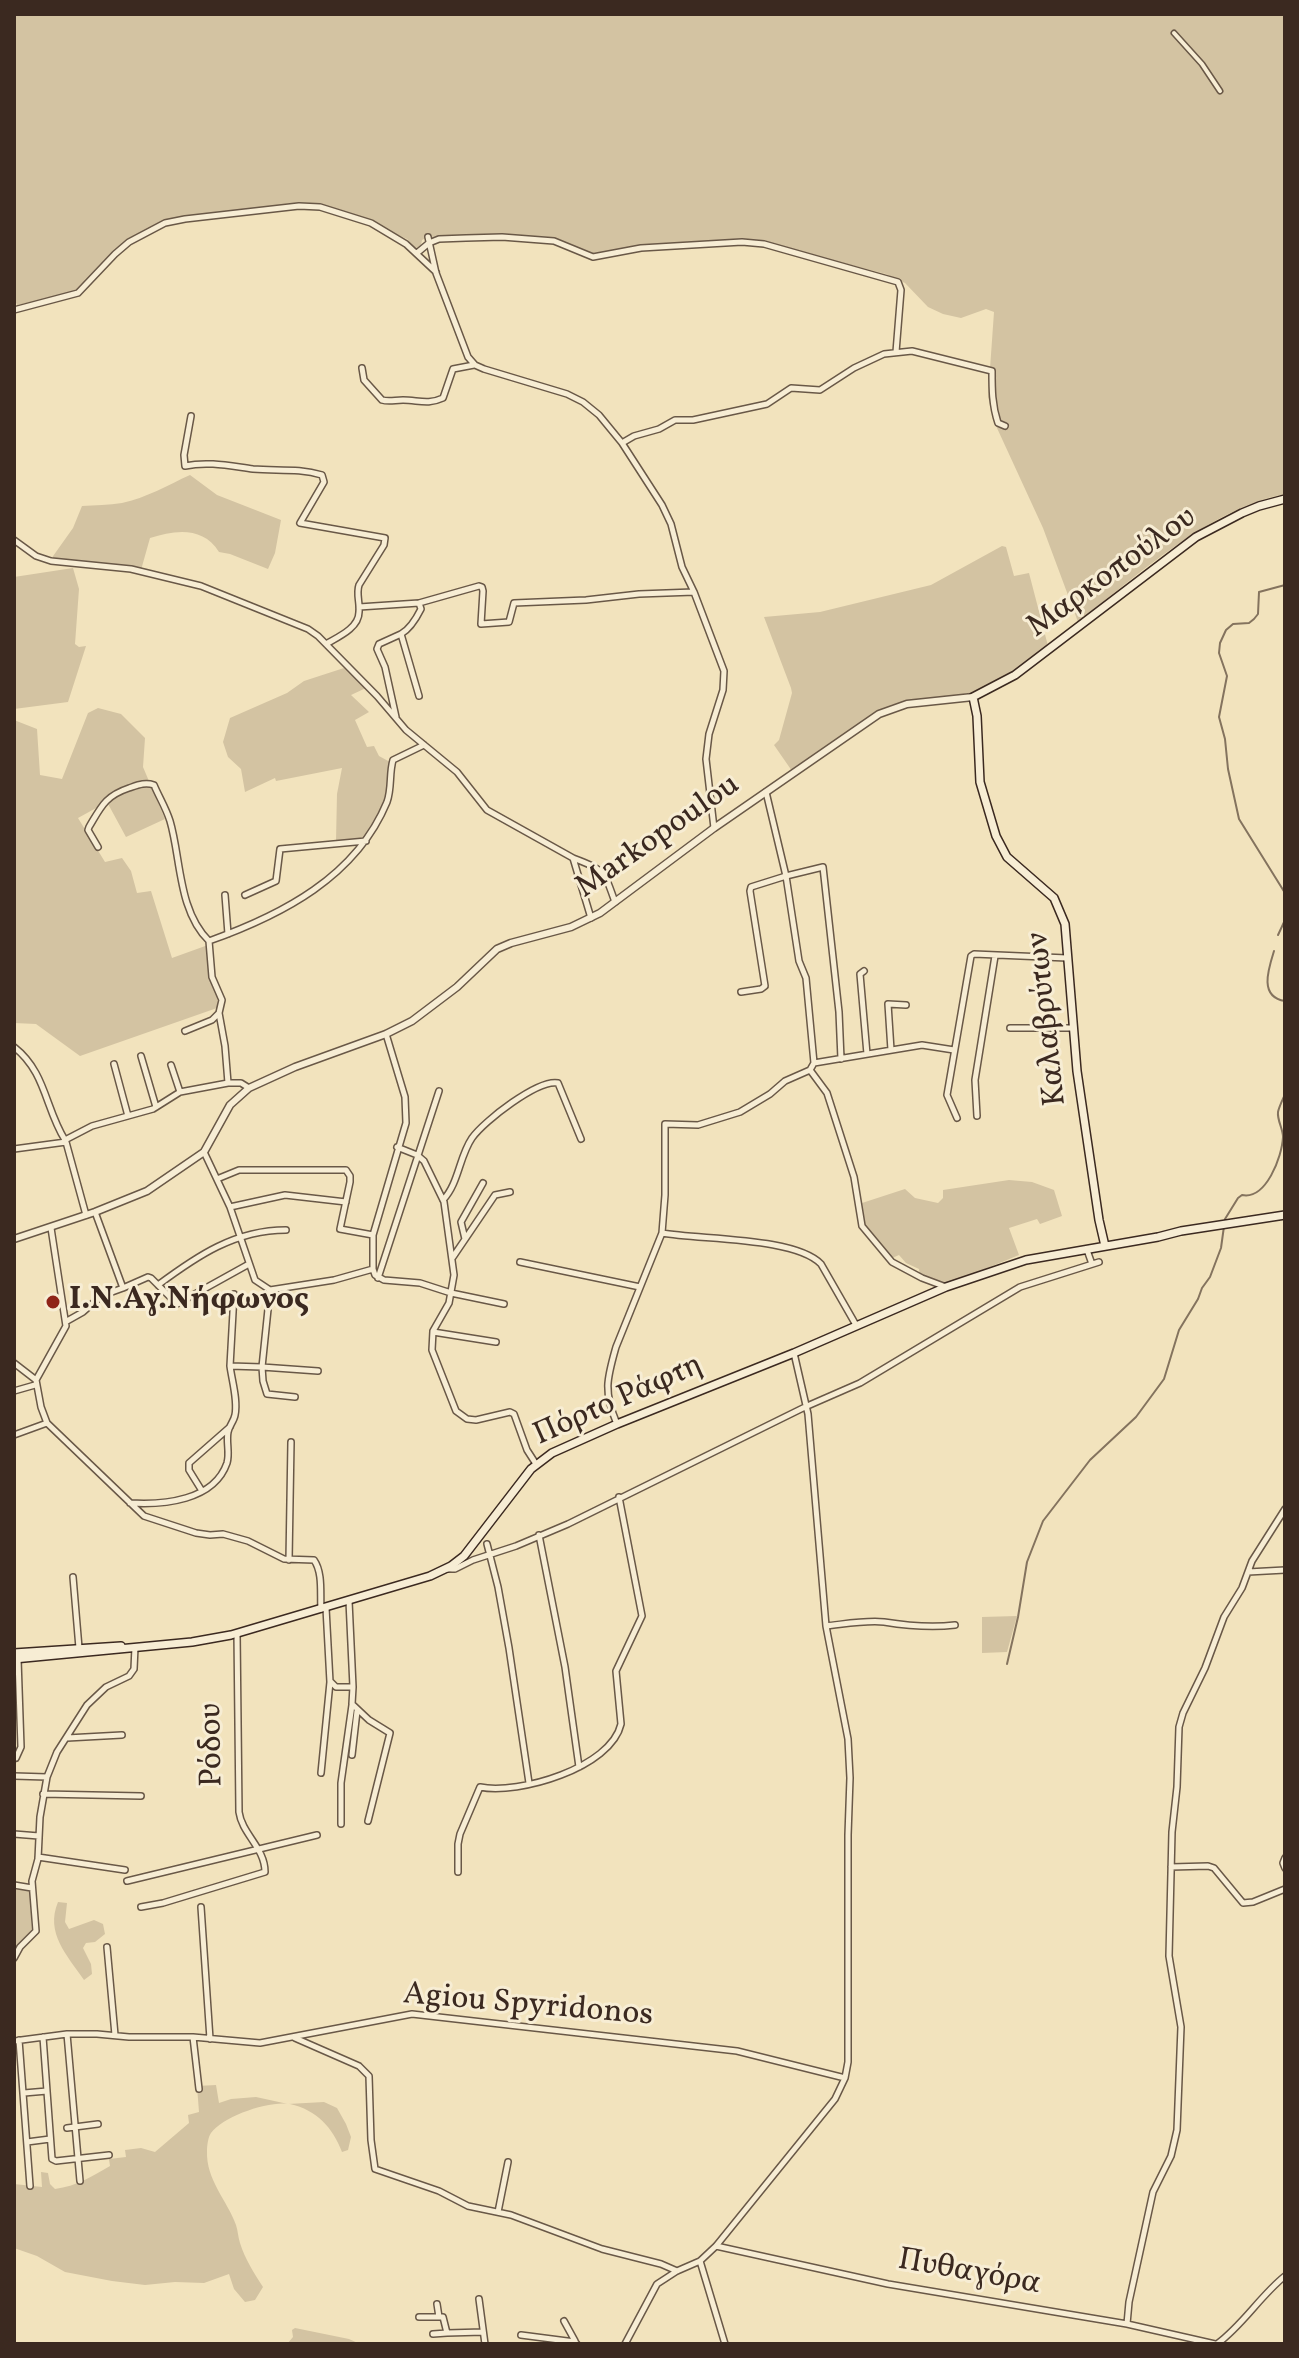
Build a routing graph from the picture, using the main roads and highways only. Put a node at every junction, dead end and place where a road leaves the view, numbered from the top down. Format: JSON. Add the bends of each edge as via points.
{"nodes":[{"id":1,"x":1285,"y":499,"type":"edge"},
{"id":2,"x":973,"y":697,"type":"joint"},
{"id":3,"x":1285,"y":1215,"type":"edge"},
{"id":4,"x":1102,"y":1245,"type":"junction"},
{"id":5,"x":968,"y":1279,"type":"junction"},
{"id":6,"x":135,"y":1647,"type":"junction"},
{"id":7,"x":15,"y":1657,"type":"edge"}],
"edges":[{"from":1,"to":2,"type":"main road","name":"Μαρκοπούλου","via":[[1242,513],[1196,537],[1015,675]]},
{"from":2,"to":4,"type":"main road","name":"Καλαβρύτων","via":[[980,782],[996,836],[1007,857],[1054,898],[1065,924],[1077,1071]]},
{"from":3,"to":4,"type":"main road","name":"Πόρτο Ράφτη"},
{"from":4,"to":5,"type":"main road","name":"Πόρτο Ράφτη"},
{"from":4,"to":5,"type":"main road","name":"Πόρτο Ράφτη","via":[[1019,1257]]},
{"from":5,"to":6,"type":"main road","name":"Πόρτο Ράφτη","via":[[562,1448],[536,1464],[466,1553],[445,1569],[237,1633]]},
{"from":6,"to":7,"type":"main road","name":"Πόρτο Ράφτη"},
{"from":6,"to":7,"type":"main road","name":"Πόρτο Ράφτη"}]}
